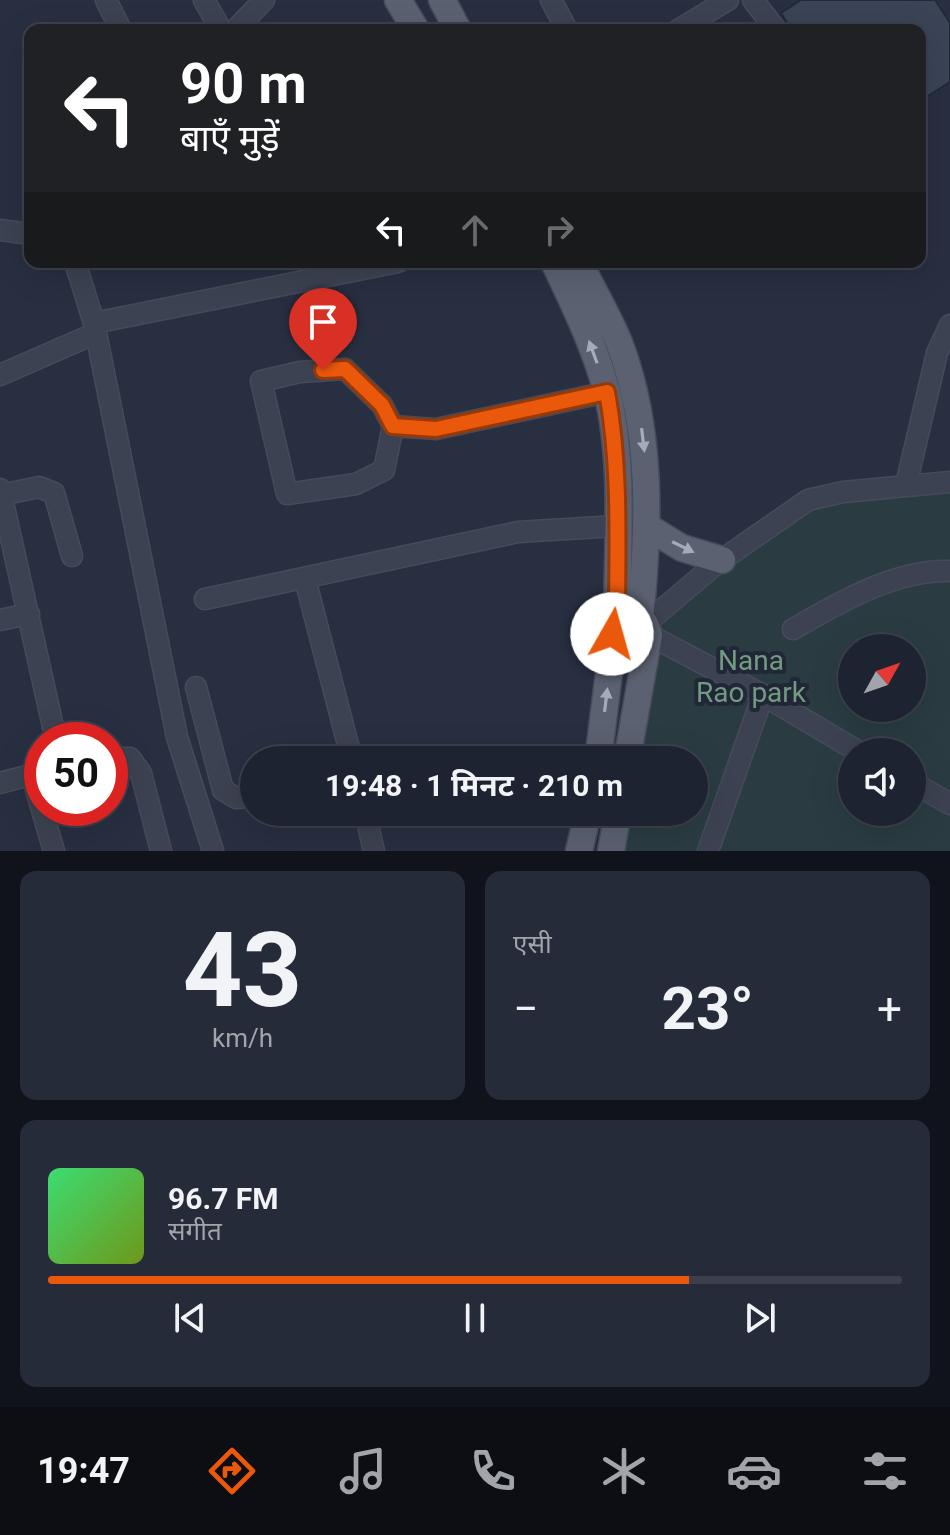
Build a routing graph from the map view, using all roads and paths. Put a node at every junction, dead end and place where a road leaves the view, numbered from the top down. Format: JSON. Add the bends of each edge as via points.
{"nodes":[{"id":1,"x":106,"y":0,"type":"edge"},
{"id":2,"x":204,"y":0,"type":"edge"},
{"id":3,"x":264,"y":0,"type":"edge"},
{"id":4,"x":398,"y":0,"type":"edge"},
{"id":5,"x":442,"y":0,"type":"edge"},
{"id":6,"x":551,"y":0,"type":"edge"},
{"id":7,"x":728,"y":0,"type":"edge"},
{"id":8,"x":753,"y":0,"type":"edge"},
{"id":9,"x":118,"y":24,"type":"edge"},
{"id":10,"x":218,"y":24,"type":"edge"},
{"id":11,"x":241,"y":24,"type":"edge"},
{"id":12,"x":412,"y":24,"type":"edge"},
{"id":13,"x":455,"y":24,"type":"edge"},
{"id":14,"x":564,"y":24,"type":"edge"},
{"id":15,"x":688,"y":24,"type":"edge"},
{"id":16,"x":771,"y":24,"type":"edge"},
{"id":17,"x":0,"y":230,"type":"edge"},
{"id":18,"x":24,"y":233,"type":"edge"},
{"id":19,"x":77,"y":268,"type":"edge"},
{"id":20,"x":370,"y":268,"type":"edge"},
{"id":21,"x":557,"y":268,"type":"edge"},
{"id":22,"x":582,"y":268,"type":"edge"},
{"id":23,"x":950,"y":325,"type":"edge"},
{"id":24,"x":95,"y":328,"type":"junction"},
{"id":25,"x":0,"y":375,"type":"edge"},
{"id":26,"x":607,"y":392,"type":"junction"},
{"id":27,"x":393,"y":426,"type":"junction"},
{"id":28,"x":950,"y":482,"type":"edge"},
{"id":29,"x":906,"y":485,"type":"junction"},
{"id":30,"x":1,"y":492,"type":"edge"},
{"id":31,"x":617,"y":526,"type":"junction"},
{"id":32,"x":646,"y":526,"type":"junction"},
{"id":33,"x":72,"y":556,"type":"dead end"},
{"id":34,"x":722,"y":560,"type":"junction"},
{"id":35,"x":950,"y":571,"type":"edge"},
{"id":36,"x":305,"y":579,"type":"junction"},
{"id":37,"x":205,"y":599,"type":"dead end"},
{"id":38,"x":29,"y":614,"type":"junction"},
{"id":39,"x":0,"y":620,"type":"edge"},
{"id":40,"x":793,"y":629,"type":"dead end"},
{"id":41,"x":635,"y":632,"type":"junction"},
{"id":42,"x":196,"y":687,"type":"dead end"},
{"id":43,"x":763,"y":695,"type":"junction"},
{"id":44,"x":52,"y":722,"type":"edge"},
{"id":45,"x":838,"y":740,"type":"edge"},
{"id":46,"x":348,"y":746,"type":"edge"},
{"id":47,"x":602,"y":746,"type":"edge"},
{"id":48,"x":628,"y":746,"type":"edge"},
{"id":49,"x":128,"y":758,"type":"edge"},
{"id":50,"x":24,"y":777,"type":"edge"},
{"id":51,"x":0,"y":783,"type":"edge"},
{"id":52,"x":926,"y":790,"type":"edge"},
{"id":53,"x":240,"y":798,"type":"edge"},
{"id":54,"x":950,"y":804,"type":"edge"},
{"id":55,"x":48,"y":826,"type":"edge"},
{"id":56,"x":368,"y":826,"type":"edge"},
{"id":57,"x":585,"y":826,"type":"edge"},
{"id":58,"x":615,"y":826,"type":"edge"},
{"id":59,"x":54,"y":851,"type":"edge"},
{"id":60,"x":161,"y":851,"type":"edge"},
{"id":61,"x":213,"y":851,"type":"edge"},
{"id":62,"x":374,"y":851,"type":"edge"},
{"id":63,"x":579,"y":851,"type":"edge"},
{"id":64,"x":611,"y":851,"type":"edge"},
{"id":65,"x":708,"y":851,"type":"edge"}],
"edges":[{"from":1,"to":9,"type":"street"},
{"from":2,"to":10,"type":"street"},
{"from":3,"to":11,"type":"street"},
{"from":4,"to":12,"type":"main road"},
{"from":5,"to":13,"type":"main road"},
{"from":6,"to":14,"type":"street"},
{"from":7,"to":15,"type":"street"},
{"from":8,"to":16,"type":"street"},
{"from":17,"to":18,"type":"street"},
{"from":19,"to":24,"type":"street"},
{"from":20,"to":24,"type":"street"},
{"from":26,"to":21,"type":"main road","one_way":true},
{"from":22,"to":32,"type":"main road","one_way":true,"via":[[631,380],[641,427]]},
{"from":23,"to":29,"type":"street","via":[[937,353]]},
{"from":24,"to":25,"type":"street"},
{"from":24,"to":61,"type":"street","via":[[177,737]]},
{"from":26,"to":27,"type":"street","via":[[436,429]]},
{"from":26,"to":31,"type":"main road"},
{"from":27,"to":27,"type":"street","via":[[384,470],[356,484],[287,494],[261,381],[345,369],[382,405]]},
{"from":28,"to":29,"type":"street"},
{"from":29,"to":34,"type":"street","via":[[808,500]]},
{"from":30,"to":33,"type":"street","via":[[39,487],[54,493]]},
{"from":30,"to":38,"type":"street"},
{"from":31,"to":36,"type":"street","via":[[518,532]]},
{"from":31,"to":41,"type":"main road"},
{"from":32,"to":34,"type":"main road","one_way":true,"via":[[682,548]]},
{"from":32,"to":41,"type":"main road"},
{"from":34,"to":41,"type":"street"},
{"from":35,"to":40,"type":"street","via":[[896,580],[849,597]]},
{"from":36,"to":37,"type":"street"},
{"from":36,"to":46,"type":"street"},
{"from":38,"to":39,"type":"street"},
{"from":38,"to":44,"type":"street"},
{"from":41,"to":43,"type":"street"},
{"from":47,"to":41,"type":"main road","one_way":true},
{"from":41,"to":48,"type":"main road"},
{"from":42,"to":53,"type":"street","via":[[223,790]]},
{"from":43,"to":45,"type":"street"},
{"from":43,"to":65,"type":"street"},
{"from":49,"to":60,"type":"street","via":[[141,773]]},
{"from":50,"to":51,"type":"street"},
{"from":52,"to":54,"type":"street"},
{"from":55,"to":59,"type":"street"},
{"from":56,"to":62,"type":"street"},
{"from":57,"to":63,"type":"main road"},
{"from":58,"to":64,"type":"main road"}]}
